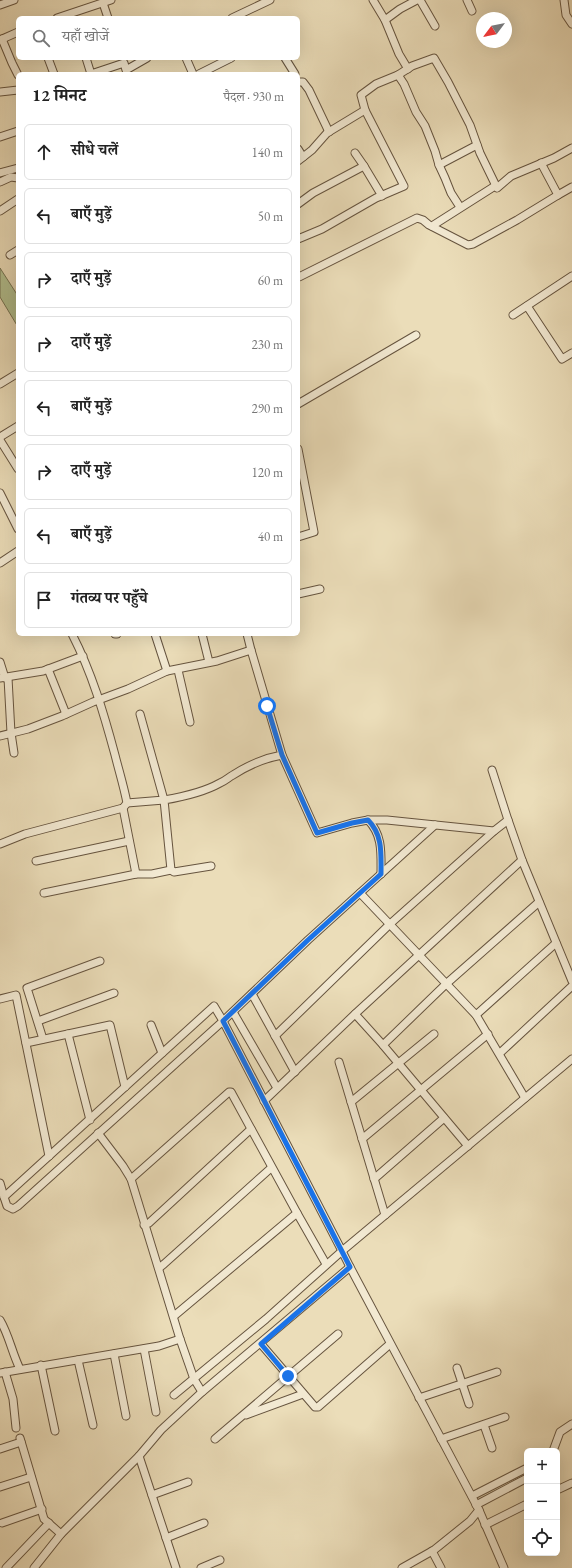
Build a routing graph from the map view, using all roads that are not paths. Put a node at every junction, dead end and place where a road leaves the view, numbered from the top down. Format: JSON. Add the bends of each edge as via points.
{"nodes":[{"id":1,"x":14,"y":0,"type":"edge"},
{"id":2,"x":111,"y":0,"type":"edge"},
{"id":3,"x":270,"y":0,"type":"edge"},
{"id":4,"x":373,"y":0,"type":"edge"},
{"id":5,"x":418,"y":0,"type":"edge"},
{"id":6,"x":467,"y":0,"type":"edge"},
{"id":7,"x":564,"y":0,"type":"edge"},
{"id":8,"x":103,"y":3,"type":"junction"},
{"id":9,"x":0,"y":6,"type":"edge"},
{"id":10,"x":472,"y":11,"type":"dead end"},
{"id":11,"x":72,"y":15,"type":"edge"},
{"id":12,"x":107,"y":16,"type":"edge"},
{"id":13,"x":236,"y":16,"type":"edge"},
{"id":14,"x":385,"y":20,"type":"junction"},
{"id":15,"x":572,"y":24,"type":"edge"},
{"id":16,"x":435,"y":26,"type":"dead end"},
{"id":17,"x":16,"y":33,"type":"edge"},
{"id":18,"x":1,"y":39,"type":"edge"},
{"id":19,"x":49,"y":60,"type":"edge"},
{"id":20,"x":87,"y":60,"type":"edge"},
{"id":21,"x":142,"y":60,"type":"edge"},
{"id":22,"x":187,"y":60,"type":"edge"},
{"id":23,"x":227,"y":60,"type":"edge"},
{"id":24,"x":286,"y":60,"type":"edge"},
{"id":25,"x":125,"y":66,"type":"edge"},
{"id":26,"x":213,"y":67,"type":"junction"},
{"id":27,"x":408,"y":69,"type":"junction"},
{"id":28,"x":16,"y":72,"type":"edge"},
{"id":29,"x":53,"y":72,"type":"edge"},
{"id":30,"x":90,"y":72,"type":"edge"},
{"id":31,"x":100,"y":72,"type":"edge"},
{"id":32,"x":192,"y":72,"type":"edge"},
{"id":33,"x":203,"y":72,"type":"edge"},
{"id":34,"x":216,"y":72,"type":"edge"},
{"id":35,"x":294,"y":72,"type":"edge"},
{"id":36,"x":398,"y":75,"type":"junction"},
{"id":37,"x":300,"y":82,"type":"edge"},
{"id":38,"x":16,"y":90,"type":"edge"},
{"id":39,"x":0,"y":92,"type":"edge"},
{"id":40,"x":366,"y":110,"type":"junction"},
{"id":41,"x":16,"y":132,"type":"edge"},
{"id":42,"x":329,"y":132,"type":"junction"},
{"id":43,"x":0,"y":137,"type":"edge"},
{"id":44,"x":477,"y":145,"type":"junction"},
{"id":45,"x":572,"y":148,"type":"edge"},
{"id":46,"x":355,"y":153,"type":"dead end"},
{"id":47,"x":300,"y":159,"type":"edge"},
{"id":48,"x":541,"y":163,"type":"junction"},
{"id":49,"x":439,"y":165,"type":"junction"},
{"id":50,"x":364,"y":166,"type":"junction"},
{"id":51,"x":16,"y":169,"type":"edge"},
{"id":52,"x":0,"y":173,"type":"edge"},
{"id":53,"x":16,"y":178,"type":"edge"},
{"id":54,"x":0,"y":182,"type":"edge"},
{"id":55,"x":495,"y":186,"type":"junction"},
{"id":56,"x":572,"y":187,"type":"edge"},
{"id":57,"x":558,"y":195,"type":"junction"},
{"id":58,"x":382,"y":196,"type":"junction"},
{"id":59,"x":16,"y":201,"type":"edge"},
{"id":60,"x":300,"y":203,"type":"edge"},
{"id":61,"x":460,"y":207,"type":"junction"},
{"id":62,"x":0,"y":211,"type":"edge"},
{"id":63,"x":432,"y":226,"type":"junction"},
{"id":64,"x":300,"y":238,"type":"edge"},
{"id":65,"x":16,"y":251,"type":"edge"},
{"id":66,"x":10,"y":255,"type":"dead end"},
{"id":67,"x":300,"y":276,"type":"edge"},
{"id":68,"x":572,"y":276,"type":"edge"},
{"id":69,"x":527,"y":306,"type":"junction"},
{"id":70,"x":513,"y":315,"type":"dead end"},
{"id":71,"x":416,"y":335,"type":"dead end"},
{"id":72,"x":572,"y":353,"type":"edge"},
{"id":73,"x":16,"y":374,"type":"edge"},
{"id":74,"x":0,"y":384,"type":"edge"},
{"id":75,"x":300,"y":403,"type":"edge"},
{"id":76,"x":16,"y":427,"type":"edge"},
{"id":77,"x":0,"y":439,"type":"edge"},
{"id":78,"x":300,"y":459,"type":"edge"},
{"id":79,"x":16,"y":466,"type":"edge"},
{"id":80,"x":0,"y":495,"type":"edge"},
{"id":81,"x":16,"y":525,"type":"edge"},
{"id":82,"x":300,"y":536,"type":"edge"},
{"id":83,"x":16,"y":552,"type":"edge"},
{"id":84,"x":0,"y":563,"type":"edge"},
{"id":85,"x":320,"y":589,"type":"dead end"},
{"id":86,"x":300,"y":594,"type":"edge"},
{"id":87,"x":73,"y":636,"type":"edge"},
{"id":88,"x":156,"y":636,"type":"edge"},
{"id":89,"x":202,"y":636,"type":"edge"},
{"id":90,"x":248,"y":636,"type":"edge"},
{"id":91,"x":251,"y":650,"type":"junction"},
{"id":92,"x":83,"y":656,"type":"junction"},
{"id":93,"x":0,"y":662,"type":"edge"},
{"id":94,"x":209,"y":662,"type":"junction"},
{"id":95,"x":48,"y":669,"type":"junction"},
{"id":96,"x":178,"y":670,"type":"junction"},
{"id":97,"x":168,"y":671,"type":"junction"},
{"id":98,"x":4,"y":678,"type":"edge"},
{"id":99,"x":99,"y":700,"type":"junction"},
{"id":100,"x":66,"y":714,"type":"junction"},
{"id":101,"x":140,"y":714,"type":"dead end"},
{"id":102,"x":190,"y":722,"type":"dead end"},
{"id":103,"x":11,"y":733,"type":"junction"},
{"id":104,"x":0,"y":736,"type":"edge"},
{"id":105,"x":14,"y":753,"type":"dead end"},
{"id":106,"x":282,"y":755,"type":"junction"},
{"id":107,"x":492,"y":770,"type":"dead end"},
{"id":108,"x":164,"y":800,"type":"junction"},
{"id":109,"x":125,"y":806,"type":"junction"},
{"id":110,"x":368,"y":820,"type":"junction"},
{"id":111,"x":508,"y":820,"type":"junction"},
{"id":112,"x":435,"y":825,"type":"junction"},
{"id":113,"x":494,"y":830,"type":"junction"},
{"id":114,"x":130,"y":842,"type":"junction"},
{"id":115,"x":0,"y":844,"type":"edge"},
{"id":116,"x":522,"y":860,"type":"junction"},
{"id":117,"x":36,"y":861,"type":"dead end"},
{"id":118,"x":211,"y":866,"type":"dead end"},
{"id":119,"x":171,"y":870,"type":"junction"},
{"id":120,"x":136,"y":874,"type":"junction"},
{"id":121,"x":381,"y":874,"type":"junction"},
{"id":122,"x":44,"y":893,"type":"dead end"},
{"id":123,"x":360,"y":893,"type":"junction"},
{"id":124,"x":539,"y":902,"type":"junction"},
{"id":125,"x":390,"y":924,"type":"junction"},
{"id":126,"x":556,"y":943,"type":"junction"},
{"id":127,"x":419,"y":955,"type":"junction"},
{"id":128,"x":100,"y":961,"type":"dead end"},
{"id":129,"x":572,"y":981,"type":"edge"},
{"id":130,"x":446,"y":984,"type":"junction"},
{"id":131,"x":572,"y":986,"type":"edge"},
{"id":132,"x":114,"y":993,"type":"dead end"},
{"id":133,"x":252,"y":994,"type":"junction"},
{"id":134,"x":0,"y":999,"type":"edge"},
{"id":135,"x":233,"y":1012,"type":"junction"},
{"id":136,"x":355,"y":1014,"type":"junction"},
{"id":137,"x":476,"y":1015,"type":"junction"},
{"id":138,"x":38,"y":1021,"type":"junction"},
{"id":139,"x":223,"y":1021,"type":"junction"},
{"id":140,"x":150,"y":1025,"type":"dead end"},
{"id":141,"x":68,"y":1034,"type":"junction"},
{"id":142,"x":434,"y":1034,"type":"dead end"},
{"id":143,"x":488,"y":1034,"type":"junction"},
{"id":144,"x":275,"y":1036,"type":"junction"},
{"id":145,"x":43,"y":1039,"type":"junction"},
{"id":146,"x":26,"y":1043,"type":"junction"},
{"id":147,"x":383,"y":1045,"type":"junction"},
{"id":148,"x":162,"y":1053,"type":"junction"},
{"id":149,"x":500,"y":1053,"type":"junction"},
{"id":150,"x":572,"y":1059,"type":"edge"},
{"id":151,"x":339,"y":1062,"type":"dead end"},
{"id":152,"x":398,"y":1064,"type":"junction"},
{"id":153,"x":295,"y":1072,"type":"junction"},
{"id":154,"x":126,"y":1087,"type":"junction"},
{"id":155,"x":277,"y":1088,"type":"junction"},
{"id":156,"x":421,"y":1091,"type":"junction"},
{"id":157,"x":525,"y":1098,"type":"junction"},
{"id":158,"x":264,"y":1101,"type":"junction"},
{"id":159,"x":351,"y":1102,"type":"junction"},
{"id":160,"x":444,"y":1118,"type":"junction"},
{"id":161,"x":90,"y":1120,"type":"junction"},
{"id":162,"x":251,"y":1129,"type":"junction"},
{"id":163,"x":98,"y":1133,"type":"junction"},
{"id":164,"x":362,"y":1139,"type":"junction"},
{"id":165,"x":468,"y":1146,"type":"junction"},
{"id":166,"x":49,"y":1156,"type":"junction"},
{"id":167,"x":271,"y":1168,"type":"junction"},
{"id":168,"x":131,"y":1179,"type":"junction"},
{"id":169,"x":374,"y":1179,"type":"junction"},
{"id":170,"x":0,"y":1183,"type":"edge"},
{"id":171,"x":4,"y":1197,"type":"junction"},
{"id":172,"x":297,"y":1213,"type":"junction"},
{"id":173,"x":385,"y":1215,"type":"junction"},
{"id":174,"x":144,"y":1225,"type":"junction"},
{"id":175,"x":342,"y":1251,"type":"junction"},
{"id":176,"x":326,"y":1264,"type":"junction"},
{"id":177,"x":350,"y":1267,"type":"junction"},
{"id":178,"x":159,"y":1268,"type":"junction"},
{"id":179,"x":174,"y":1316,"type":"junction"},
{"id":180,"x":0,"y":1320,"type":"edge"},
{"id":181,"x":338,"y":1334,"type":"dead end"},
{"id":182,"x":180,"y":1339,"type":"junction"},
{"id":183,"x":261,"y":1344,"type":"junction"},
{"id":184,"x":390,"y":1344,"type":"junction"},
{"id":185,"x":144,"y":1349,"type":"junction"},
{"id":186,"x":114,"y":1354,"type":"junction"},
{"id":187,"x":78,"y":1360,"type":"junction"},
{"id":188,"x":41,"y":1365,"type":"junction"},
{"id":189,"x":457,"y":1368,"type":"dead end"},
{"id":190,"x":20,"y":1369,"type":"junction"},
{"id":191,"x":496,"y":1372,"type":"dead end"},
{"id":192,"x":3,"y":1373,"type":"edge"},
{"id":193,"x":288,"y":1376,"type":"junction"},
{"id":194,"x":194,"y":1379,"type":"junction"},
{"id":195,"x":463,"y":1385,"type":"junction"},
{"id":196,"x":202,"y":1392,"type":"junction"},
{"id":197,"x":303,"y":1394,"type":"junction"},
{"id":198,"x":174,"y":1396,"type":"dead end"},
{"id":199,"x":419,"y":1398,"type":"junction"},
{"id":200,"x":469,"y":1404,"type":"dead end"},
{"id":201,"x":156,"y":1412,"type":"dead end"},
{"id":202,"x":126,"y":1416,"type":"dead end"},
{"id":203,"x":242,"y":1416,"type":"junction"},
{"id":204,"x":506,"y":1417,"type":"dead end"},
{"id":205,"x":572,"y":1424,"type":"edge"},
{"id":206,"x":93,"y":1425,"type":"dead end"},
{"id":207,"x":484,"y":1425,"type":"junction"},
{"id":208,"x":16,"y":1428,"type":"dead end"},
{"id":209,"x":55,"y":1431,"type":"dead end"},
{"id":210,"x":216,"y":1439,"type":"dead end"},
{"id":211,"x":441,"y":1439,"type":"junction"},
{"id":212,"x":492,"y":1448,"type":"dead end"},
{"id":213,"x":554,"y":1448,"type":"edge"},
{"id":214,"x":0,"y":1449,"type":"edge"},
{"id":215,"x":138,"y":1456,"type":"junction"},
{"id":216,"x":524,"y":1470,"type":"edge"},
{"id":217,"x":31,"y":1477,"type":"junction"},
{"id":218,"x":524,"y":1480,"type":"edge"},
{"id":219,"x":188,"y":1482,"type":"dead end"},
{"id":220,"x":572,"y":1483,"type":"edge"},
{"id":221,"x":0,"y":1487,"type":"edge"},
{"id":222,"x":560,"y":1489,"type":"edge"},
{"id":223,"x":152,"y":1496,"type":"junction"},
{"id":224,"x":472,"y":1496,"type":"junction"},
{"id":225,"x":524,"y":1506,"type":"edge"},
{"id":226,"x":477,"y":1508,"type":"junction"},
{"id":227,"x":42,"y":1509,"type":"junction"},
{"id":228,"x":2,"y":1522,"type":"dead end"},
{"id":229,"x":49,"y":1523,"type":"junction"},
{"id":230,"x":204,"y":1523,"type":"dead end"},
{"id":231,"x":485,"y":1525,"type":"junction"},
{"id":232,"x":61,"y":1534,"type":"junction"},
{"id":233,"x":166,"y":1538,"type":"junction"},
{"id":234,"x":432,"y":1551,"type":"junction"},
{"id":235,"x":220,"y":1560,"type":"dead end"},
{"id":236,"x":6,"y":1568,"type":"edge"},
{"id":237,"x":34,"y":1568,"type":"edge"},
{"id":238,"x":176,"y":1568,"type":"edge"},
{"id":239,"x":201,"y":1568,"type":"edge"},
{"id":240,"x":402,"y":1568,"type":"edge"},
{"id":241,"x":441,"y":1568,"type":"edge"},
{"id":242,"x":504,"y":1568,"type":"edge"}],
"edges":[{"from":1,"to":9,"type":"street"},
{"from":2,"to":8,"type":"street"},
{"from":3,"to":13,"type":"street"},
{"from":4,"to":14,"type":"street"},
{"from":5,"to":14,"type":"street"},
{"from":5,"to":16,"type":"street"},
{"from":6,"to":10,"type":"street"},
{"from":7,"to":15,"type":"street","via":[[566,15]]},
{"from":8,"to":11,"type":"street"},
{"from":8,"to":12,"type":"street"},
{"from":14,"to":27,"type":"street"},
{"from":17,"to":18,"type":"street"},
{"from":18,"to":28,"type":"street"},
{"from":19,"to":29,"type":"street"},
{"from":20,"to":30,"type":"street"},
{"from":21,"to":25,"type":"street"},
{"from":22,"to":32,"type":"street"},
{"from":23,"to":26,"type":"street"},
{"from":24,"to":35,"type":"street"},
{"from":25,"to":31,"type":"street"},
{"from":26,"to":33,"type":"street"},
{"from":26,"to":34,"type":"street"},
{"from":27,"to":36,"type":"street"},
{"from":27,"to":44,"type":"street","via":[[434,58],[470,125]]},
{"from":36,"to":40,"type":"street","via":[[376,84],[361,95]]},
{"from":36,"to":49,"type":"street","via":[[425,126]]},
{"from":37,"to":42,"type":"street","via":[[309,90]]},
{"from":38,"to":39,"type":"street"},
{"from":40,"to":42,"type":"street"},
{"from":40,"to":58,"type":"street","via":[[404,186]]},
{"from":41,"to":43,"type":"street"},
{"from":42,"to":47,"type":"street"},
{"from":44,"to":49,"type":"street"},
{"from":44,"to":55,"type":"street"},
{"from":45,"to":48,"type":"street"},
{"from":46,"to":50,"type":"street"},
{"from":48,"to":55,"type":"street","via":[[511,176],[497,188]]},
{"from":48,"to":57,"type":"street"},
{"from":49,"to":61,"type":"street"},
{"from":50,"to":58,"type":"street"},
{"from":50,"to":60,"type":"street"},
{"from":51,"to":52,"type":"street"},
{"from":53,"to":54,"type":"street"},
{"from":55,"to":61,"type":"street"},
{"from":56,"to":57,"type":"street"},
{"from":57,"to":63,"type":"street","via":[[468,245]]},
{"from":58,"to":64,"type":"street"},
{"from":59,"to":62,"type":"street"},
{"from":61,"to":63,"type":"street"},
{"from":63,"to":67,"type":"street","via":[[417,218],[411,220]]},
{"from":65,"to":66,"type":"street"},
{"from":68,"to":69,"type":"street"},
{"from":69,"to":70,"type":"street"},
{"from":69,"to":72,"type":"street","via":[[562,359]]},
{"from":71,"to":75,"type":"street"},
{"from":73,"to":74,"type":"street"},
{"from":76,"to":77,"type":"street"},
{"from":77,"to":79,"type":"street"},
{"from":78,"to":82,"type":"street","via":[[314,532]]},
{"from":80,"to":81,"type":"street"},
{"from":83,"to":84,"type":"street"},
{"from":85,"to":86,"type":"street"},
{"from":87,"to":92,"type":"street"},
{"from":88,"to":97,"type":"street"},
{"from":89,"to":94,"type":"street"},
{"from":90,"to":91,"type":"street"},
{"from":91,"to":94,"type":"street"},
{"from":91,"to":106,"type":"street"},
{"from":92,"to":95,"type":"street"},
{"from":92,"to":99,"type":"street"},
{"from":93,"to":98,"type":"street"},
{"from":94,"to":96,"type":"street"},
{"from":95,"to":98,"type":"street"},
{"from":95,"to":100,"type":"street"},
{"from":96,"to":97,"type":"street"},
{"from":96,"to":102,"type":"street"},
{"from":97,"to":99,"type":"street","via":[[128,690]]},
{"from":98,"to":103,"type":"street"},
{"from":99,"to":100,"type":"street"},
{"from":99,"to":109,"type":"street","via":[[109,730]]},
{"from":100,"to":103,"type":"street"},
{"from":101,"to":108,"type":"street"},
{"from":103,"to":104,"type":"street"},
{"from":103,"to":105,"type":"street"},
{"from":106,"to":108,"type":"street","via":[[273,756],[248,767],[207,789]]},
{"from":106,"to":110,"type":"street","via":[[317,833]]},
{"from":107,"to":111,"type":"street"},
{"from":108,"to":109,"type":"street"},
{"from":108,"to":119,"type":"street"},
{"from":109,"to":114,"type":"street"},
{"from":109,"to":115,"type":"street","via":[[26,834]]},
{"from":110,"to":112,"type":"street"},
{"from":110,"to":121,"type":"street","via":[[374,826],[380,842]]},
{"from":111,"to":113,"type":"street"},
{"from":111,"to":116,"type":"street"},
{"from":112,"to":113,"type":"street"},
{"from":112,"to":121,"type":"street"},
{"from":113,"to":125,"type":"street"},
{"from":114,"to":117,"type":"street"},
{"from":114,"to":120,"type":"street"},
{"from":116,"to":124,"type":"street"},
{"from":116,"to":127,"type":"street"},
{"from":118,"to":119,"type":"street","via":[[174,872]]},
{"from":119,"to":120,"type":"street"},
{"from":120,"to":122,"type":"street"},
{"from":121,"to":123,"type":"street"},
{"from":123,"to":125,"type":"street"},
{"from":123,"to":133,"type":"street"},
{"from":124,"to":126,"type":"street"},
{"from":124,"to":130,"type":"street"},
{"from":125,"to":127,"type":"street"},
{"from":125,"to":144,"type":"street"},
{"from":126,"to":129,"type":"street"},
{"from":126,"to":137,"type":"street"},
{"from":127,"to":130,"type":"street"},
{"from":127,"to":136,"type":"street"},
{"from":128,"to":138,"type":"street","via":[[27,988]]},
{"from":130,"to":137,"type":"street"},
{"from":130,"to":147,"type":"street"},
{"from":131,"to":149,"type":"street"},
{"from":132,"to":138,"type":"street"},
{"from":133,"to":135,"type":"street"},
{"from":133,"to":144,"type":"street"},
{"from":134,"to":146,"type":"street","via":[[16,995]]},
{"from":135,"to":139,"type":"street"},
{"from":135,"to":155,"type":"street"},
{"from":136,"to":147,"type":"street"},
{"from":136,"to":153,"type":"street"},
{"from":137,"to":143,"type":"street"},
{"from":138,"to":145,"type":"street"},
{"from":139,"to":148,"type":"street","via":[[214,1006]]},
{"from":139,"to":158,"type":"street"},
{"from":139,"to":163,"type":"street"},
{"from":140,"to":148,"type":"street"},
{"from":141,"to":145,"type":"street"},
{"from":141,"to":154,"type":"street","via":[[110,1025]]},
{"from":141,"to":161,"type":"street"},
{"from":142,"to":152,"type":"street"},
{"from":143,"to":149,"type":"street"},
{"from":143,"to":156,"type":"street"},
{"from":144,"to":153,"type":"street"},
{"from":145,"to":146,"type":"street"},
{"from":146,"to":166,"type":"street"},
{"from":147,"to":152,"type":"street"},
{"from":148,"to":154,"type":"street"},
{"from":149,"to":157,"type":"street"},
{"from":150,"to":157,"type":"street"},
{"from":151,"to":159,"type":"street"},
{"from":152,"to":156,"type":"street"},
{"from":152,"to":159,"type":"street"},
{"from":153,"to":155,"type":"street"},
{"from":154,"to":161,"type":"street"},
{"from":155,"to":158,"type":"street"},
{"from":156,"to":160,"type":"street"},
{"from":156,"to":164,"type":"street"},
{"from":157,"to":165,"type":"street"},
{"from":158,"to":175,"type":"street"},
{"from":159,"to":164,"type":"street"},
{"from":160,"to":165,"type":"street"},
{"from":160,"to":169,"type":"street"},
{"from":161,"to":166,"type":"street"},
{"from":162,"to":167,"type":"street"},
{"from":162,"to":168,"type":"street","via":[[231,1092],[227,1093]]},
{"from":162,"to":174,"type":"street"},
{"from":163,"to":168,"type":"street"},
{"from":163,"to":171,"type":"street","via":[[17,1208],[7,1206]]},
{"from":164,"to":169,"type":"street"},
{"from":165,"to":173,"type":"street"},
{"from":166,"to":171,"type":"street"},
{"from":167,"to":172,"type":"street"},
{"from":167,"to":178,"type":"street"},
{"from":168,"to":174,"type":"street"},
{"from":169,"to":173,"type":"street"},
{"from":170,"to":171,"type":"street"},
{"from":172,"to":176,"type":"street"},
{"from":172,"to":179,"type":"street"},
{"from":173,"to":175,"type":"street"},
{"from":174,"to":178,"type":"street"},
{"from":175,"to":176,"type":"street"},
{"from":175,"to":177,"type":"street"},
{"from":176,"to":194,"type":"street","via":[[266,1319]]},
{"from":177,"to":183,"type":"street"},
{"from":177,"to":184,"type":"street"},
{"from":178,"to":179,"type":"street"},
{"from":179,"to":182,"type":"street"},
{"from":180,"to":190,"type":"street"},
{"from":181,"to":193,"type":"street"},
{"from":182,"to":185,"type":"street"},
{"from":182,"to":194,"type":"street"},
{"from":183,"to":193,"type":"street"},
{"from":183,"to":196,"type":"street"},
{"from":184,"to":197,"type":"street","via":[[318,1407]]},
{"from":184,"to":199,"type":"street"},
{"from":185,"to":186,"type":"street"},
{"from":185,"to":201,"type":"street"},
{"from":186,"to":187,"type":"street"},
{"from":186,"to":202,"type":"street"},
{"from":187,"to":188,"type":"street"},
{"from":187,"to":206,"type":"street"},
{"from":188,"to":190,"type":"street"},
{"from":188,"to":209,"type":"street"},
{"from":189,"to":195,"type":"street"},
{"from":190,"to":192,"type":"street"},
{"from":191,"to":195,"type":"street"},
{"from":192,"to":208,"type":"street","via":[[13,1399]]},
{"from":193,"to":197,"type":"street"},
{"from":193,"to":203,"type":"street"},
{"from":194,"to":196,"type":"street"},
{"from":194,"to":198,"type":"street"},
{"from":195,"to":199,"type":"street"},
{"from":195,"to":200,"type":"street"},
{"from":196,"to":215,"type":"street","via":[[161,1430]]},
{"from":197,"to":203,"type":"street"},
{"from":199,"to":211,"type":"street"},
{"from":203,"to":210,"type":"street"},
{"from":204,"to":207,"type":"street"},
{"from":205,"to":213,"type":"street","via":[[560,1432]]},
{"from":207,"to":211,"type":"street"},
{"from":207,"to":212,"type":"street"},
{"from":211,"to":224,"type":"street"},
{"from":214,"to":217,"type":"street","via":[[21,1440]]},
{"from":215,"to":223,"type":"street"},
{"from":215,"to":232,"type":"street"},
{"from":216,"to":224,"type":"street"},
{"from":217,"to":221,"type":"street"},
{"from":217,"to":227,"type":"street"},
{"from":218,"to":226,"type":"street"},
{"from":219,"to":223,"type":"street"},
{"from":220,"to":222,"type":"street"},
{"from":223,"to":233,"type":"street"},
{"from":224,"to":226,"type":"street"},
{"from":225,"to":231,"type":"street"},
{"from":226,"to":231,"type":"street"},
{"from":226,"to":234,"type":"street","via":[[470,1521]]},
{"from":227,"to":228,"type":"street"},
{"from":227,"to":229,"type":"street","via":[[44,1519]]},
{"from":229,"to":232,"type":"street"},
{"from":229,"to":236,"type":"street"},
{"from":230,"to":233,"type":"street"},
{"from":231,"to":242,"type":"street"},
{"from":232,"to":237,"type":"street"},
{"from":233,"to":238,"type":"street"},
{"from":234,"to":240,"type":"street"},
{"from":234,"to":241,"type":"street"},
{"from":235,"to":239,"type":"street"}]}
